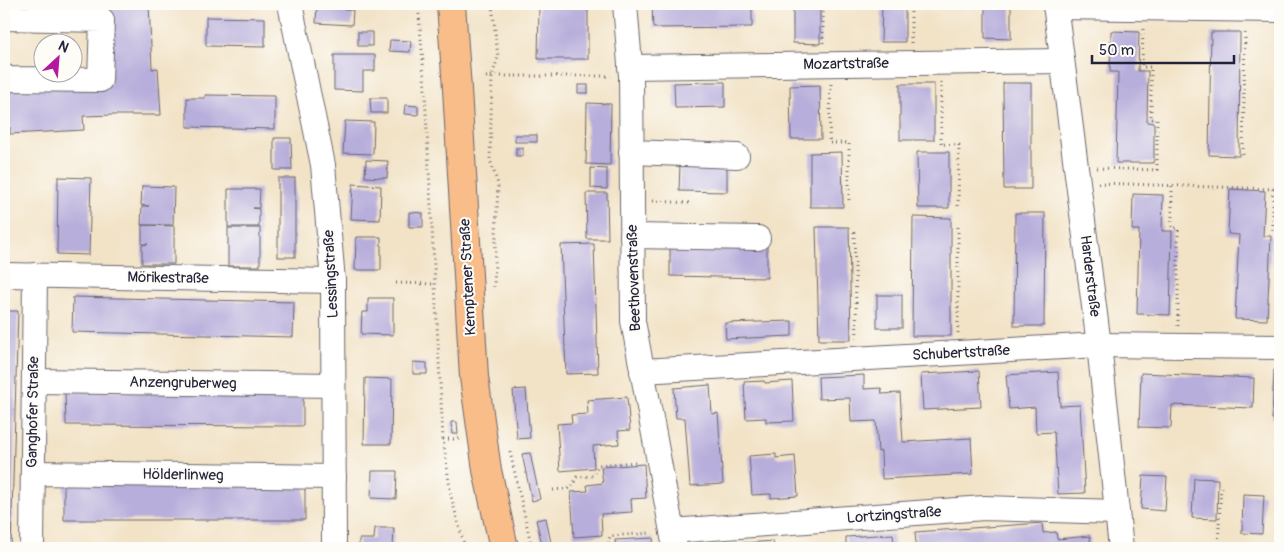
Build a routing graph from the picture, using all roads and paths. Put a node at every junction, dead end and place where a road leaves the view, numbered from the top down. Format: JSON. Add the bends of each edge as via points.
{"nodes":[{"id":1,"x":290,"y":4,"type":"edge"},
{"id":2,"x":418,"y":4,"type":"edge"},
{"id":3,"x":451,"y":4,"type":"edge"},
{"id":4,"x":492,"y":4,"type":"edge"},
{"id":5,"x":625,"y":4,"type":"edge"},
{"id":6,"x":823,"y":4,"type":"edge"},
{"id":7,"x":912,"y":4,"type":"edge"},
{"id":8,"x":1055,"y":5,"type":"edge"},
{"id":9,"x":1144,"y":8,"type":"junction"},
{"id":10,"x":1246,"y":9,"type":"junction"},
{"id":11,"x":1280,"y":10,"type":"edge"},
{"id":12,"x":4,"y":18,"type":"edge"},
{"id":13,"x":1062,"y":61,"type":"junction"},
{"id":14,"x":941,"y":62,"type":"junction"},
{"id":15,"x":910,"y":63,"type":"junction"},
{"id":16,"x":827,"y":64,"type":"junction"},
{"id":17,"x":631,"y":71,"type":"junction"},
{"id":18,"x":4,"y":76,"type":"edge"},
{"id":19,"x":492,"y":76,"type":"junction"},
{"id":20,"x":486,"y":78,"type":"dead end"},
{"id":21,"x":632,"y":152,"type":"junction"},
{"id":22,"x":1244,"y":154,"type":"dead end"},
{"id":23,"x":737,"y":156,"type":"dead end"},
{"id":24,"x":1077,"y":175,"type":"junction"},
{"id":25,"x":1172,"y":186,"type":"junction"},
{"id":26,"x":632,"y":201,"type":"junction"},
{"id":27,"x":849,"y":201,"type":"dead end"},
{"id":28,"x":690,"y":203,"type":"dead end"},
{"id":29,"x":958,"y":208,"type":"dead end"},
{"id":30,"x":958,"y":226,"type":"dead end"},
{"id":31,"x":854,"y":232,"type":"dead end"},
{"id":32,"x":632,"y":236,"type":"junction"},
{"id":33,"x":758,"y":238,"type":"dead end"},
{"id":34,"x":4,"y":275,"type":"edge"},
{"id":35,"x":35,"y":275,"type":"junction"},
{"id":36,"x":333,"y":281,"type":"junction"},
{"id":37,"x":396,"y":282,"type":"dead end"},
{"id":38,"x":435,"y":284,"type":"junction"},
{"id":39,"x":493,"y":294,"type":"dead end"},
{"id":40,"x":1099,"y":345,"type":"junction"},
{"id":41,"x":1178,"y":346,"type":"junction"},
{"id":42,"x":1278,"y":347,"type":"edge"},
{"id":43,"x":958,"y":353,"type":"junction"},
{"id":44,"x":858,"y":359,"type":"junction"},
{"id":45,"x":642,"y":371,"type":"junction"},
{"id":46,"x":34,"y":381,"type":"junction"},
{"id":47,"x":333,"y":385,"type":"junction"},
{"id":48,"x":444,"y":439,"type":"junction"},
{"id":49,"x":460,"y":440,"type":"dead end"},
{"id":50,"x":508,"y":446,"type":"dead end"},
{"id":51,"x":659,"y":461,"type":"junction"},
{"id":52,"x":33,"y":473,"type":"junction"},
{"id":53,"x":334,"y":477,"type":"junction"},
{"id":54,"x":1221,"y":484,"type":"dead end"},
{"id":55,"x":553,"y":490,"type":"dead end"},
{"id":56,"x":1117,"y":512,"type":"junction"},
{"id":57,"x":673,"y":540,"type":"edge"},
{"id":58,"x":32,"y":548,"type":"edge"},
{"id":59,"x":334,"y":548,"type":"edge"},
{"id":60,"x":465,"y":548,"type":"edge"},
{"id":61,"x":504,"y":548,"type":"edge"},
{"id":62,"x":532,"y":548,"type":"edge"},
{"id":63,"x":607,"y":548,"type":"edge"},
{"id":64,"x":1121,"y":548,"type":"edge"},
{"id":65,"x":1218,"y":548,"type":"edge"}],
"edges":[{"from":1,"to":36,"type":"street","name":"Lessingstraße","via":[[323,165]]},
{"from":2,"to":38,"type":"path"},
{"from":3,"to":61,"type":"main road","name":"Kemptener Straße","via":[[474,377],[487,470]]},
{"from":4,"to":19,"type":"path","via":[[498,57]]},
{"from":5,"to":17,"type":"street","name":"Beethovenstraße"},
{"from":6,"to":16,"type":"path"},
{"from":7,"to":15,"type":"path"},
{"from":8,"to":9,"type":"street"},
{"from":8,"to":13,"type":"street","name":"Harderstraße"},
{"from":9,"to":10,"type":"street"},
{"from":9,"to":24,"type":"path","via":[[1142,67],[1151,67],[1151,119],[1158,119],[1157,170]]},
{"from":10,"to":11,"type":"street"},
{"from":10,"to":22,"type":"path"},
{"from":12,"to":18,"type":"street","via":[[102,20],[100,80],[8,79]]},
{"from":13,"to":14,"type":"street","name":"Mozartstraße"},
{"from":13,"to":24,"type":"street","name":"Harderstraße"},
{"from":14,"to":15,"type":"street","name":"Mozartstraße"},
{"from":14,"to":29,"type":"path","via":[[941,144],[959,145]]},
{"from":15,"to":16,"type":"street","name":"Mozartstraße"},
{"from":16,"to":17,"type":"street","name":"Mozartstraße"},
{"from":16,"to":27,"type":"path","via":[[829,143],[849,143]]},
{"from":17,"to":19,"type":"path"},
{"from":17,"to":21,"type":"street","name":"Beethovenstraße"},
{"from":19,"to":20,"type":"path"},
{"from":19,"to":39,"type":"path","via":[[490,160],[498,184]]},
{"from":21,"to":23,"type":"street"},
{"from":21,"to":26,"type":"street","name":"Beethovenstraße"},
{"from":24,"to":25,"type":"path"},
{"from":24,"to":40,"type":"street","name":"Harderstraße"},
{"from":25,"to":41,"type":"path","via":[[1172,228],[1178,228]]},
{"from":25,"to":42,"type":"path","via":[[1273,189],[1273,232],[1278,231]]},
{"from":26,"to":28,"type":"path"},
{"from":26,"to":32,"type":"street","name":"Beethovenstraße"},
{"from":30,"to":43,"type":"path"},
{"from":31,"to":44,"type":"path"},
{"from":32,"to":33,"type":"street"},
{"from":32,"to":45,"type":"street","name":"Beethovenstraße","via":[[633,321]]},
{"from":34,"to":35,"type":"street","name":"Mörikestraße"},
{"from":35,"to":36,"type":"street","name":"Mörikestraße"},
{"from":35,"to":46,"type":"street","name":"Ganghofer Straße"},
{"from":36,"to":47,"type":"street","name":"Lessingstraße"},
{"from":37,"to":38,"type":"path"},
{"from":38,"to":48,"type":"path"},
{"from":40,"to":41,"type":"street","name":"Schubertstraße"},
{"from":40,"to":43,"type":"street","name":"Schubertstraße"},
{"from":40,"to":56,"type":"street","name":"Harderstraße"},
{"from":41,"to":42,"type":"street","name":"Schubertstraße"},
{"from":43,"to":44,"type":"street","name":"Schubertstraße"},
{"from":44,"to":45,"type":"street","name":"Schubertstraße"},
{"from":45,"to":51,"type":"street","name":"Beethovenstraße"},
{"from":46,"to":47,"type":"street","name":"Anzengruberweg"},
{"from":46,"to":52,"type":"street","name":"Ganghofer Straße"},
{"from":47,"to":53,"type":"street","name":"Lessingstraße"},
{"from":48,"to":49,"type":"path"},
{"from":48,"to":60,"type":"path","via":[[451,496]]},
{"from":50,"to":62,"type":"path"},
{"from":51,"to":55,"type":"path","via":[[598,464],[593,476],[577,476],[571,488]]},
{"from":51,"to":57,"type":"street","name":"Beethovenstraße"},
{"from":52,"to":53,"type":"street","name":"Hölderlinweg"},
{"from":52,"to":58,"type":"street","name":"Ganghofer Straße"},
{"from":53,"to":59,"type":"street","name":"Lessingstraße"},
{"from":54,"to":65,"type":"path"},
{"from":56,"to":57,"type":"street","name":"Lortzingstraße","via":[[984,508]]},
{"from":56,"to":64,"type":"street","name":"Harderstraße"},
{"from":57,"to":63,"type":"path","via":[[610,536]]}]}
